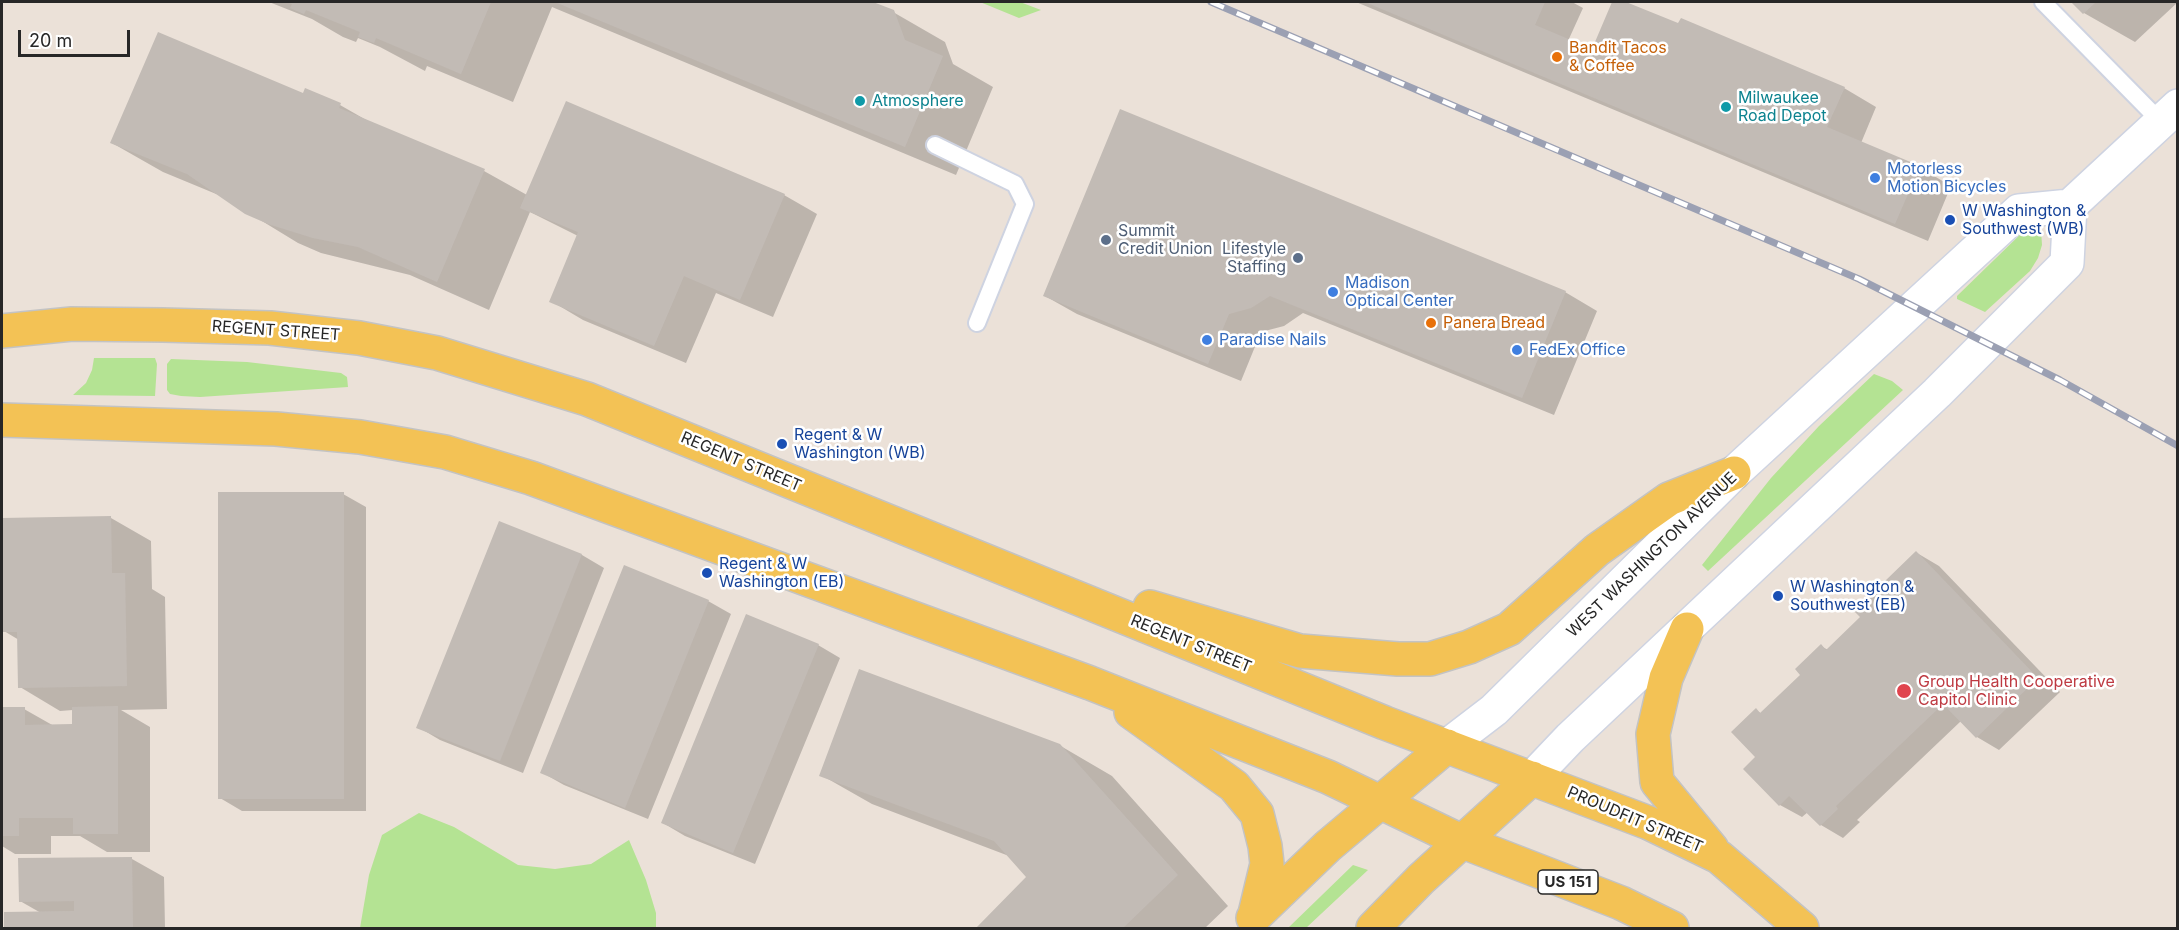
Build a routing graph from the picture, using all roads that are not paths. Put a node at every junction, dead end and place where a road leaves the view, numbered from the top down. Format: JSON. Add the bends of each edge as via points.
{"nodes":[{"id":1,"x":2043,"y":2,"type":"edge"},
{"id":2,"x":2169,"y":114,"type":"edge"},
{"id":3,"x":935,"y":145,"type":"dead end"},
{"id":4,"x":2070,"y":206,"type":"junction"},
{"id":5,"x":977,"y":323,"type":"dead end"},
{"id":6,"x":2,"y":331,"type":"edge"},
{"id":7,"x":2,"y":420,"type":"edge"},
{"id":8,"x":1734,"y":473,"type":"junction"},
{"id":9,"x":978,"y":557,"type":"junction"},
{"id":10,"x":1686,"y":628,"type":"junction"},
{"id":11,"x":1090,"y":683,"type":"junction"},
{"id":12,"x":1447,"y":746,"type":"junction"},
{"id":13,"x":1532,"y":778,"type":"junction"},
{"id":14,"x":1379,"y":803,"type":"junction"},
{"id":15,"x":1461,"y":841,"type":"junction"},
{"id":16,"x":1719,"y":857,"type":"junction"},
{"id":17,"x":1248,"y":923,"type":"edge"},
{"id":18,"x":1373,"y":928,"type":"edge"},
{"id":19,"x":1672,"y":928,"type":"edge"},
{"id":20,"x":1802,"y":928,"type":"edge"}],
"edges":[{"from":1,"to":2,"type":"lane"},
{"from":2,"to":4,"type":"street"},
{"from":3,"to":5,"type":"lane","via":[[1015,184],[1025,204]]},
{"from":4,"to":8,"type":"street","name":"WEST WASHINGTON AVENUE","via":[[2019,211]]},
{"from":4,"to":10,"type":"street","via":[[2067,264],[1937,393]]},
{"from":6,"to":9,"type":"main road","name":"REGENT STREET","via":[[72,324],[270,328],[359,338],[437,353],[587,399]]},
{"from":7,"to":11,"type":"main road","via":[[276,429],[360,437],[445,452],[531,478]]},
{"from":8,"to":9,"type":"main road","via":[[1669,499],[1597,550],[1509,628],[1469,647],[1430,659],[1300,651]]},
{"from":8,"to":12,"type":"street","name":"WEST WASHINGTON AVENUE","via":[[1494,710]]},
{"from":9,"to":12,"type":"main road","name":"REGENT STREET"},
{"from":10,"to":13,"type":"street"},
{"from":10,"to":16,"type":"main road","via":[[1666,678],[1653,734],[1657,782]]},
{"from":11,"to":14,"type":"main road","via":[[1328,777]]},
{"from":11,"to":17,"type":"main road","via":[[1234,786],[1257,814],[1267,864]]},
{"from":12,"to":13,"type":"main road","name":"PROUDFIT STREET"},
{"from":12,"to":14,"type":"main road","name":"WEST WASHINGTON AVENUE"},
{"from":13,"to":15,"type":"main road"},
{"from":13,"to":16,"type":"main road","name":"PROUDFIT STREET","via":[[1649,823]]},
{"from":14,"to":15,"type":"main road"},
{"from":14,"to":17,"type":"main road","name":"WEST WASHINGTON AVENUE"},
{"from":15,"to":18,"type":"main road"},
{"from":15,"to":19,"type":"main road","number":"US 151","via":[[1621,903]]},
{"from":16,"to":20,"type":"main road","name":"PROUDFIT STREET"}]}
